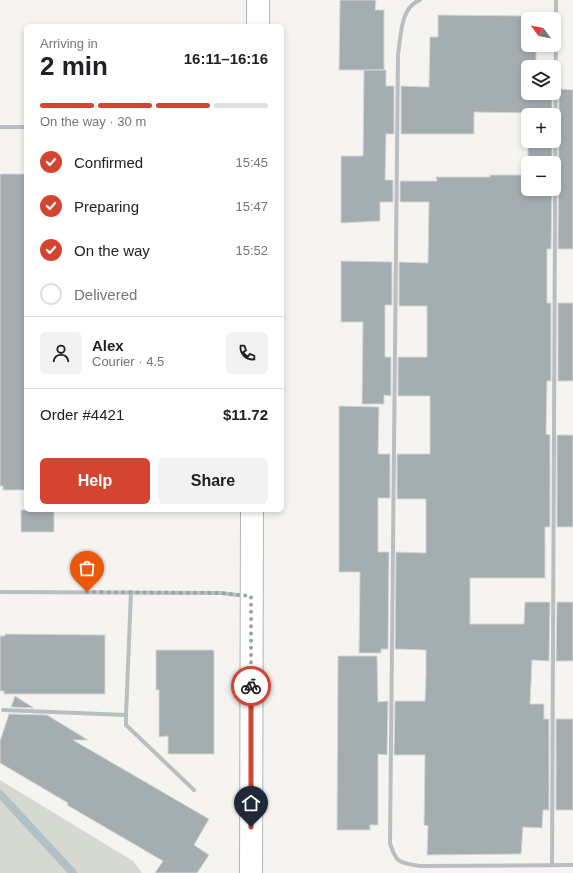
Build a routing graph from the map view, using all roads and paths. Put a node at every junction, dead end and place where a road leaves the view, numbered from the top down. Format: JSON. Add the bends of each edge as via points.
{"nodes":[{"id":1,"x":258,"y":0,"type":"edge"},
{"id":2,"x":420,"y":0,"type":"edge"},
{"id":3,"x":556,"y":0,"type":"edge"},
{"id":4,"x":258,"y":24,"type":"edge"},
{"id":5,"x":0,"y":126,"type":"edge"},
{"id":6,"x":24,"y":126,"type":"edge"},
{"id":7,"x":252,"y":512,"type":"edge"},
{"id":8,"x":0,"y":592,"type":"edge"},
{"id":9,"x":131,"y":592,"type":"junction"},
{"id":10,"x":251,"y":596,"type":"junction"},
{"id":11,"x":3,"y":710,"type":"dead end"},
{"id":12,"x":126,"y":714,"type":"junction"},
{"id":13,"x":194,"y":790,"type":"dead end"},
{"id":14,"x":552,"y":864,"type":"junction"},
{"id":15,"x":573,"y":865,"type":"edge"},
{"id":16,"x":251,"y":873,"type":"edge"}],
"edges":[{"from":1,"to":4,"type":"street"},
{"from":2,"to":14,"type":"street","via":[[414,2],[405,15],[398,55],[390,843],[394,856],[402,864]]},
{"from":3,"to":14,"type":"street"},
{"from":5,"to":6,"type":"street"},
{"from":7,"to":10,"type":"street"},
{"from":8,"to":9,"type":"street"},
{"from":9,"to":10,"type":"street"},
{"from":9,"to":12,"type":"street"},
{"from":10,"to":16,"type":"street"},
{"from":11,"to":12,"type":"street"},
{"from":12,"to":13,"type":"street","via":[[126,726]]},
{"from":14,"to":15,"type":"street"}]}
